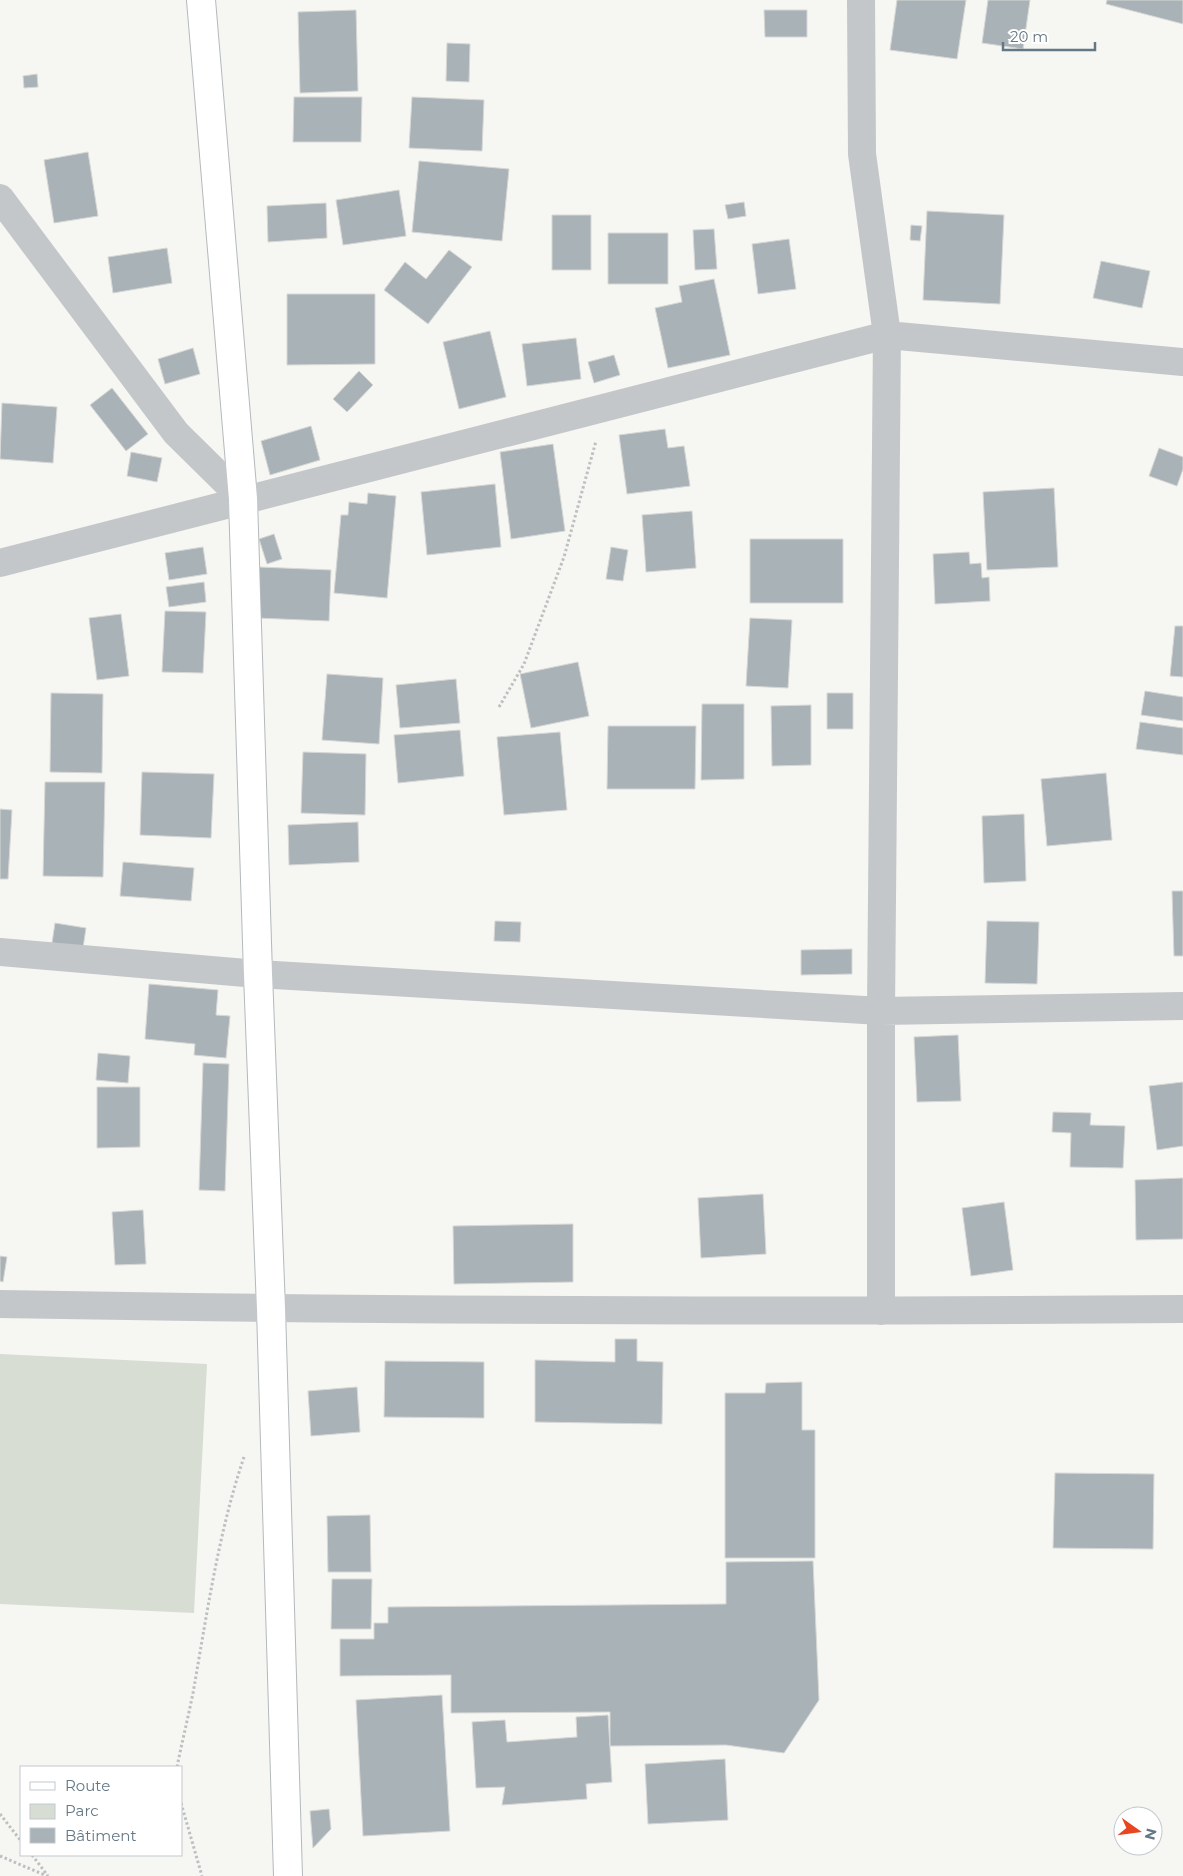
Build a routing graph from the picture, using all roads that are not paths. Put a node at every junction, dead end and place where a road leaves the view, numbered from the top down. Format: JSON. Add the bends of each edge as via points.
{"nodes":[{"id":1,"x":201,"y":0,"type":"edge"},
{"id":2,"x":861,"y":0,"type":"edge"},
{"id":3,"x":0,"y":198,"type":"edge"},
{"id":4,"x":887,"y":335,"type":"junction"},
{"id":5,"x":1183,"y":362,"type":"edge"},
{"id":6,"x":243,"y":499,"type":"junction"},
{"id":7,"x":0,"y":563,"type":"edge"},
{"id":8,"x":0,"y":952,"type":"edge"},
{"id":9,"x":258,"y":974,"type":"junction"},
{"id":10,"x":1183,"y":1006,"type":"edge"},
{"id":11,"x":882,"y":1011,"type":"junction"},
{"id":12,"x":0,"y":1304,"type":"edge"},
{"id":13,"x":272,"y":1309,"type":"junction"},
{"id":14,"x":1183,"y":1310,"type":"edge"},
{"id":15,"x":882,"y":1311,"type":"junction"},
{"id":16,"x":288,"y":1876,"type":"edge"}],
"edges":[{"from":1,"to":6,"type":"street"},
{"from":2,"to":4,"type":"street","via":[[862,154]]},
{"from":3,"to":6,"type":"street","via":[[176,433]]},
{"from":4,"to":5,"type":"street"},
{"from":4,"to":6,"type":"street"},
{"from":4,"to":11,"type":"street"},
{"from":6,"to":7,"type":"street"},
{"from":6,"to":9,"type":"street"},
{"from":8,"to":9,"type":"street"},
{"from":9,"to":11,"type":"street"},
{"from":9,"to":13,"type":"street"},
{"from":10,"to":11,"type":"street"},
{"from":11,"to":15,"type":"street"},
{"from":12,"to":13,"type":"street"},
{"from":13,"to":15,"type":"street"},
{"from":13,"to":16,"type":"street"},
{"from":14,"to":15,"type":"street"}]}
